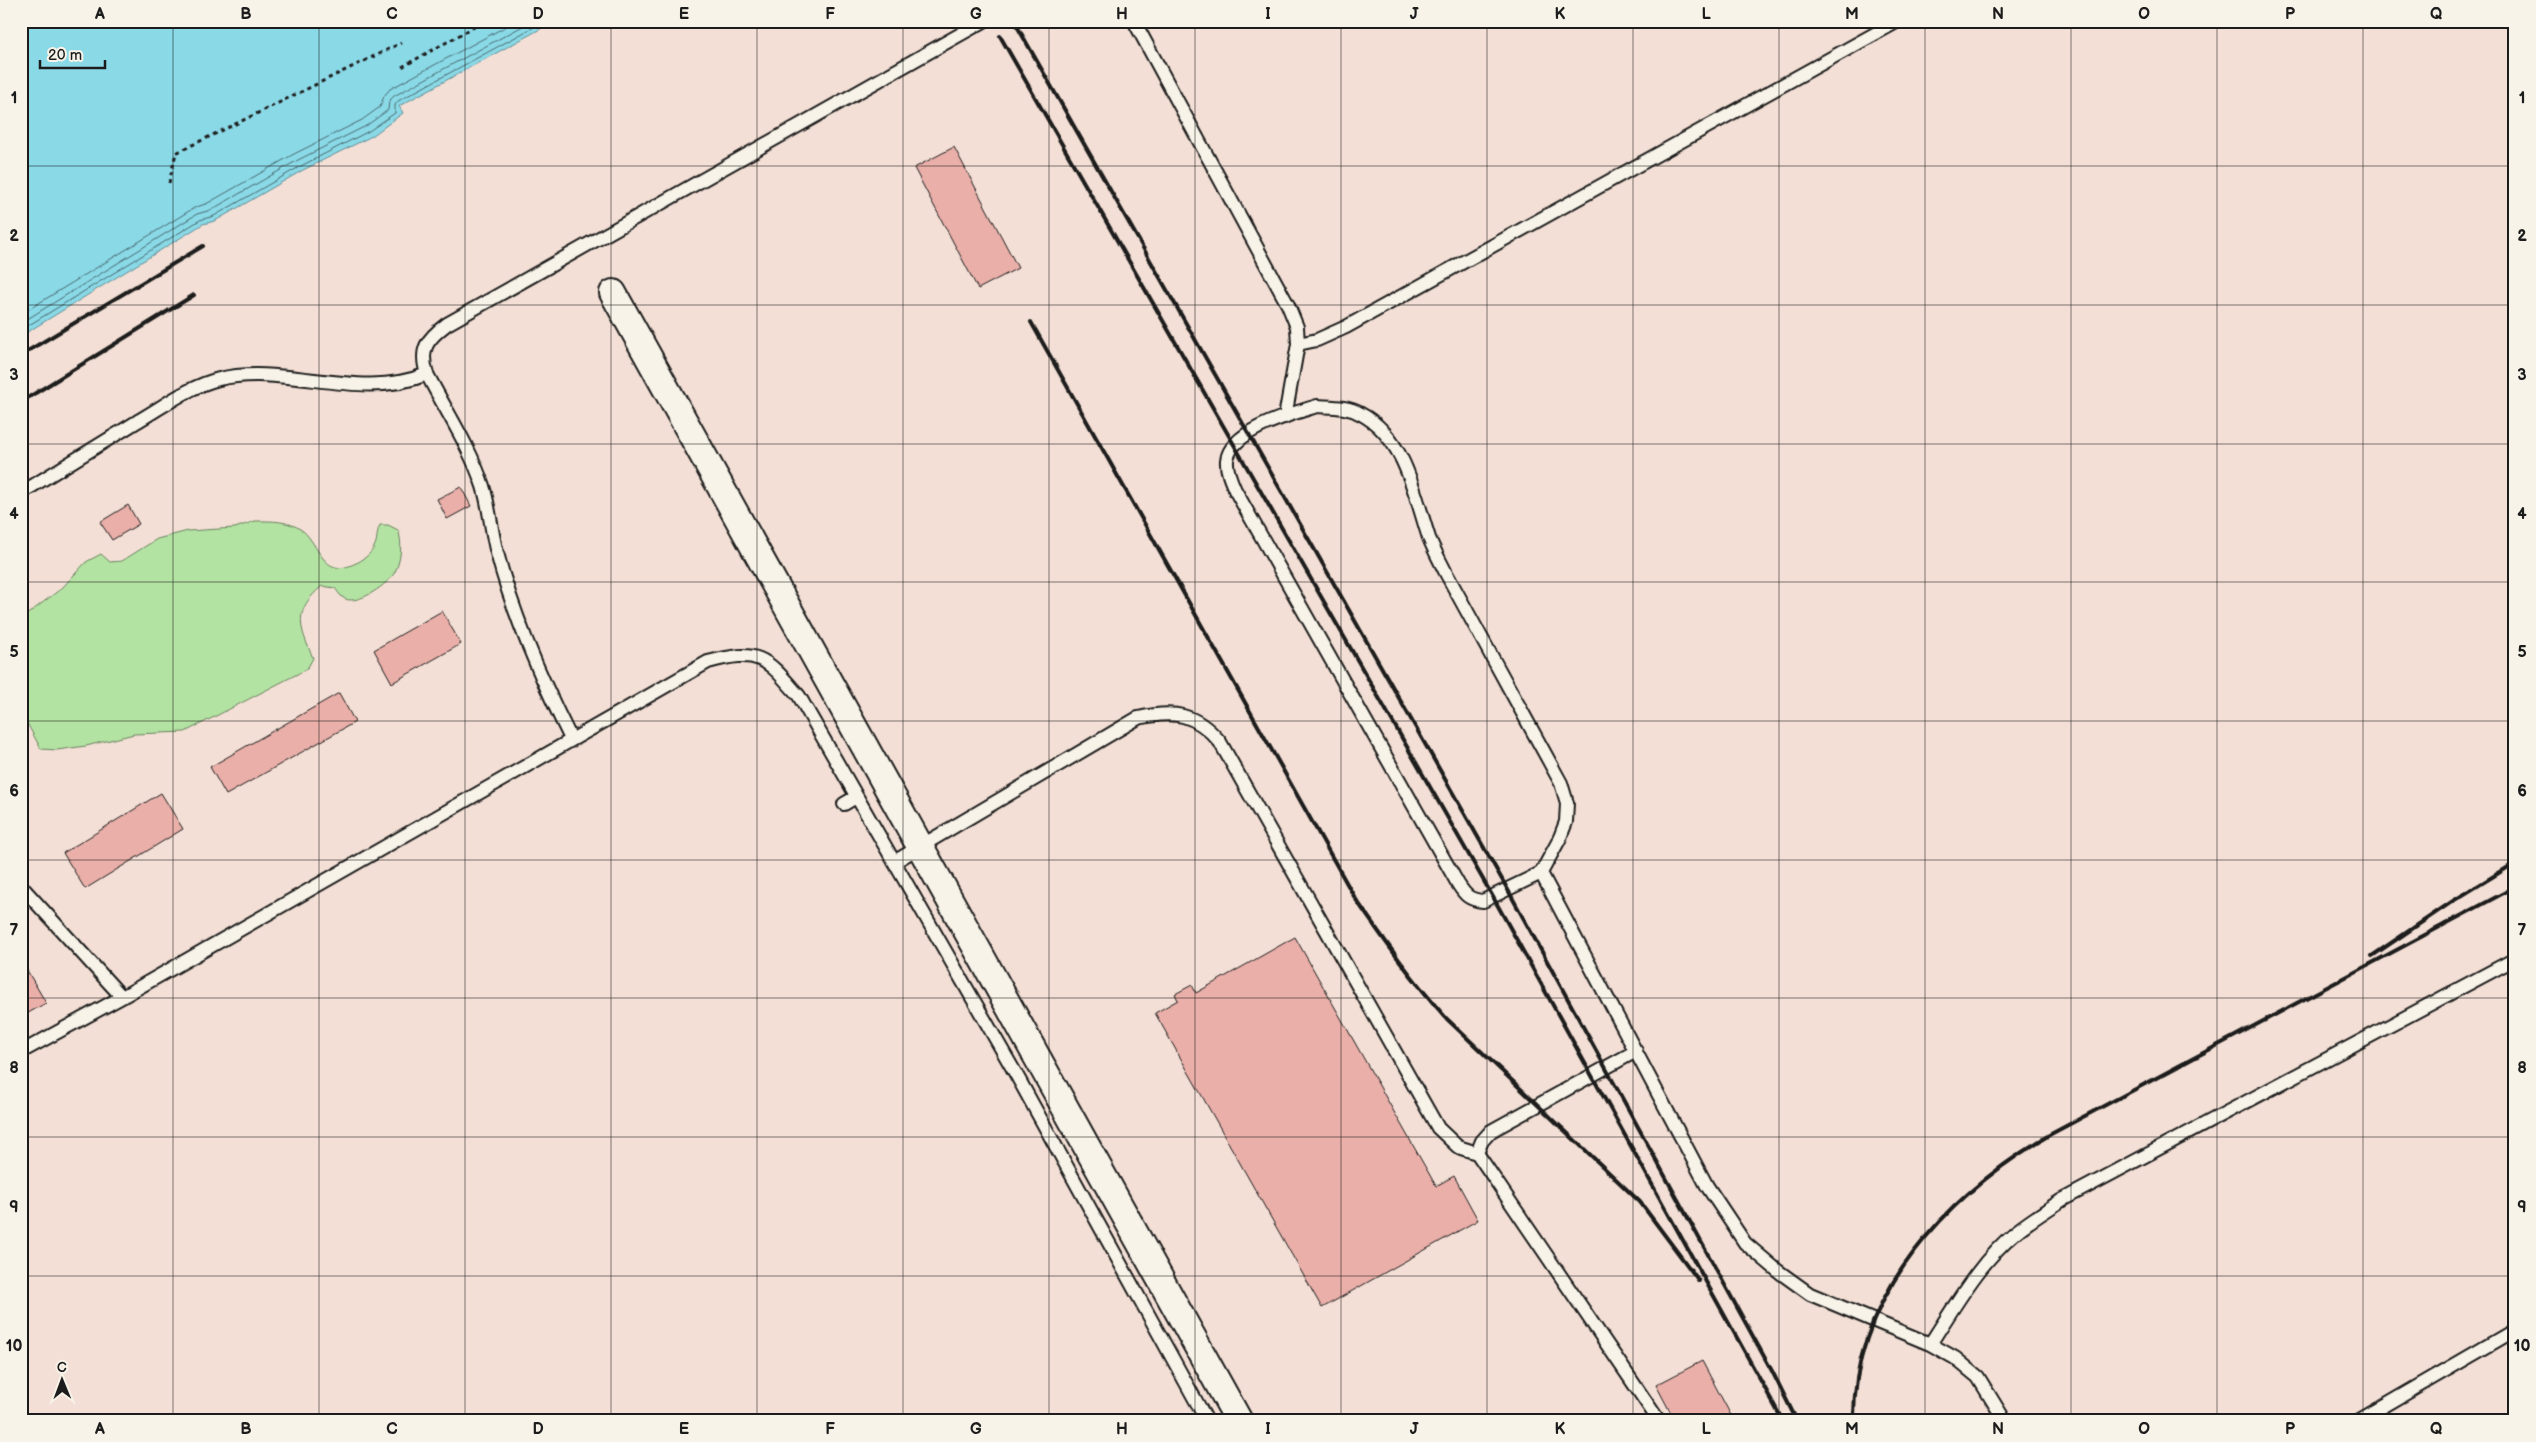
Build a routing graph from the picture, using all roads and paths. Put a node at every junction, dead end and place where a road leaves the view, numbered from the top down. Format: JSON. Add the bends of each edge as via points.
{"nodes":[{"id":1,"x":485,"y":21,"type":"edge"},
{"id":2,"x":984,"y":21,"type":"edge"},
{"id":3,"x":1134,"y":21,"type":"edge"},
{"id":4,"x":1898,"y":21,"type":"edge"},
{"id":5,"x":400,"y":43,"type":"dead end"},
{"id":6,"x":402,"y":67,"type":"dead end"},
{"id":7,"x":169,"y":183,"type":"dead end"},
{"id":8,"x":613,"y":293,"type":"dead end"},
{"id":9,"x":1298,"y":344,"type":"junction"},
{"id":10,"x":427,"y":374,"type":"junction"},
{"id":11,"x":1285,"y":417,"type":"junction"},
{"id":12,"x":21,"y":493,"type":"edge"},
{"id":13,"x":571,"y":739,"type":"junction"},
{"id":14,"x":856,"y":797,"type":"junction"},
{"id":15,"x":844,"y":804,"type":"dead end"},
{"id":16,"x":920,"y":846,"type":"junction"},
{"id":17,"x":894,"y":862,"type":"junction"},
{"id":18,"x":1541,"y":873,"type":"junction"},
{"id":19,"x":21,"y":886,"type":"edge"},
{"id":20,"x":2515,"y":959,"type":"edge"},
{"id":21,"x":122,"y":997,"type":"junction"},
{"id":22,"x":21,"y":1052,"type":"edge"},
{"id":23,"x":1636,"y":1052,"type":"junction"},
{"id":24,"x":1477,"y":1153,"type":"junction"},
{"id":25,"x":2515,"y":1330,"type":"edge"},
{"id":26,"x":1930,"y":1344,"type":"junction"},
{"id":27,"x":1207,"y":1421,"type":"edge"},
{"id":28,"x":1239,"y":1421,"type":"edge"},
{"id":29,"x":1659,"y":1421,"type":"edge"},
{"id":30,"x":2006,"y":1421,"type":"edge"},
{"id":31,"x":2358,"y":1421,"type":"edge"}],
"edges":[{"from":1,"to":6,"type":"path"},
{"from":2,"to":10,"type":"lane","via":[[446,324],[423,350]]},
{"from":3,"to":9,"type":"lane","via":[[1288,305],[1297,327]]},
{"from":4,"to":9,"type":"lane","via":[[1346,327],[1317,340]]},
{"from":5,"to":7,"type":"path","via":[[176,153]]},
{"from":8,"to":16,"type":"street"},
{"from":9,"to":11,"type":"lane"},
{"from":10,"to":12,"type":"lane","via":[[409,382],[388,385],[261,376],[219,379],[186,392]]},
{"from":10,"to":13,"type":"lane","via":[[475,466],[483,487],[497,552],[526,640]]},
{"from":11,"to":18,"type":"lane","via":[[1317,406],[1346,408],[1362,414],[1393,444],[1410,478],[1430,541],[1561,783],[1567,803],[1566,822]]},
{"from":11,"to":18,"type":"lane","via":[[1250,432],[1235,443],[1227,459],[1235,490],[1465,895],[1472,901],[1482,901]]},
{"from":13,"to":14,"type":"lane","via":[[708,662],[737,655],[755,657],[772,665],[799,696]]},
{"from":13,"to":21,"type":"lane"},
{"from":14,"to":15,"type":"lane"},
{"from":14,"to":17,"type":"lane"},
{"from":16,"to":17,"type":"lane"},
{"from":16,"to":24,"type":"lane","via":[[1138,718],[1169,713],[1184,715],[1198,722],[1220,742],[1438,1128],[1458,1147]]},
{"from":16,"to":28,"type":"street"},
{"from":17,"to":27,"type":"lane","via":[[1022,1085]]},
{"from":18,"to":23,"type":"lane"},
{"from":19,"to":21,"type":"lane"},
{"from":20,"to":26,"type":"lane","via":[[2062,1200],[1995,1252],[1960,1296]]},
{"from":21,"to":22,"type":"lane"},
{"from":23,"to":24,"type":"lane","via":[[1491,1131]]},
{"from":23,"to":26,"type":"lane","via":[[1707,1186],[1745,1243],[1810,1294]]},
{"from":24,"to":29,"type":"lane"},
{"from":25,"to":31,"type":"lane"},
{"from":26,"to":30,"type":"lane","via":[[1955,1358],[1978,1377]]}]}
